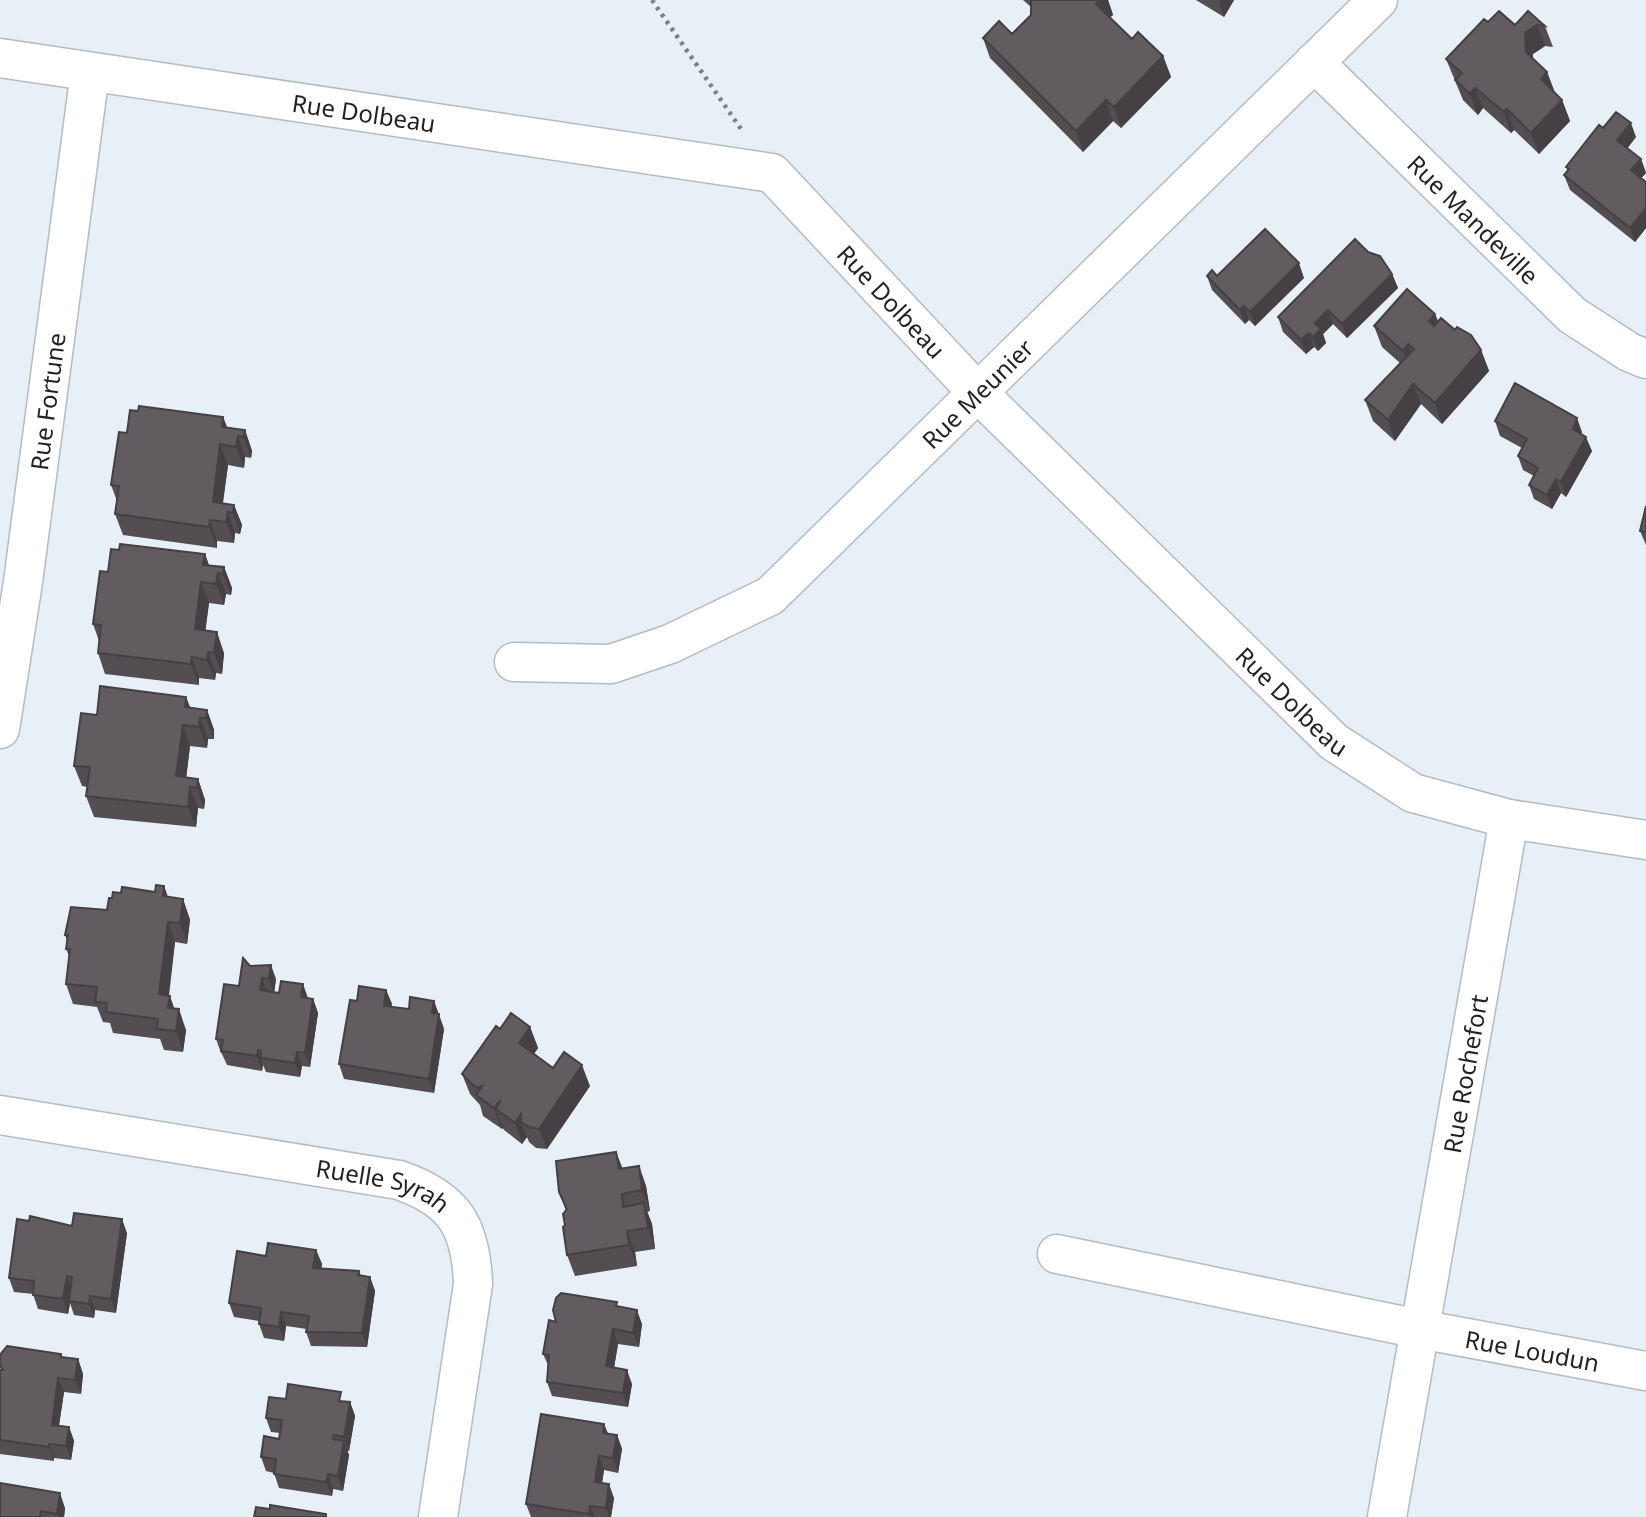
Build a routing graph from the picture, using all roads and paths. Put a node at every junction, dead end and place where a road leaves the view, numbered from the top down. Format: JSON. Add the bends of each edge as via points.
{"nodes":[{"id":1,"x":652,"y":0,"type":"edge"},
{"id":2,"x":1378,"y":0,"type":"edge"},
{"id":3,"x":0,"y":58,"type":"edge"},
{"id":4,"x":1314,"y":62,"type":"junction"},
{"id":5,"x":90,"y":72,"type":"junction"},
{"id":6,"x":772,"y":173,"type":"junction"},
{"id":7,"x":1646,"y":359,"type":"edge"},
{"id":8,"x":977,"y":392,"type":"junction"},
{"id":9,"x":12,"y":580,"type":"edge"},
{"id":10,"x":514,"y":662,"type":"dead end"},
{"id":11,"x":0,"y":730,"type":"edge"},
{"id":12,"x":1509,"y":819,"type":"junction"},
{"id":13,"x":1646,"y":840,"type":"edge"},
{"id":14,"x":0,"y":1115,"type":"edge"},
{"id":15,"x":1057,"y":1254,"type":"dead end"},
{"id":16,"x":1419,"y":1329,"type":"junction"},
{"id":17,"x":1646,"y":1371,"type":"edge"},
{"id":18,"x":438,"y":1517,"type":"edge"},
{"id":19,"x":1387,"y":1517,"type":"edge"}],
"edges":[{"from":1,"to":6,"type":"path"},
{"from":2,"to":4,"type":"street","name":"Rue Meunier"},
{"from":3,"to":5,"type":"street","name":"Rue Dolbeau"},
{"from":4,"to":7,"type":"street","name":"Rue Mandeville","via":[[1572,315]]},
{"from":4,"to":8,"type":"street","name":"Rue Meunier"},
{"from":5,"to":6,"type":"street","name":"Rue Dolbeau"},
{"from":5,"to":9,"type":"street","name":"Rue Fortune"},
{"from":6,"to":8,"type":"street","name":"Rue Dolbeau"},
{"from":8,"to":10,"type":"street","name":"Rue Meunier","via":[[770,596],[670,644],[611,664]]},
{"from":8,"to":12,"type":"street","name":"Rue Dolbeau","via":[[1334,742],[1413,793]]},
{"from":9,"to":11,"type":"street","name":"Rue Fortune"},
{"from":12,"to":13,"type":"street","name":"Rue Dolbeau"},
{"from":12,"to":16,"type":"street","name":"Rue Rochefort"},
{"from":14,"to":18,"type":"street","name":"Ruelle Syrah","via":[[399,1180],[442,1201],[466,1234],[473,1284]]},
{"from":15,"to":16,"type":"street"},
{"from":16,"to":17,"type":"street","name":"Rue Loudun"},
{"from":16,"to":19,"type":"street","name":"Rue Rochefort"}]}
